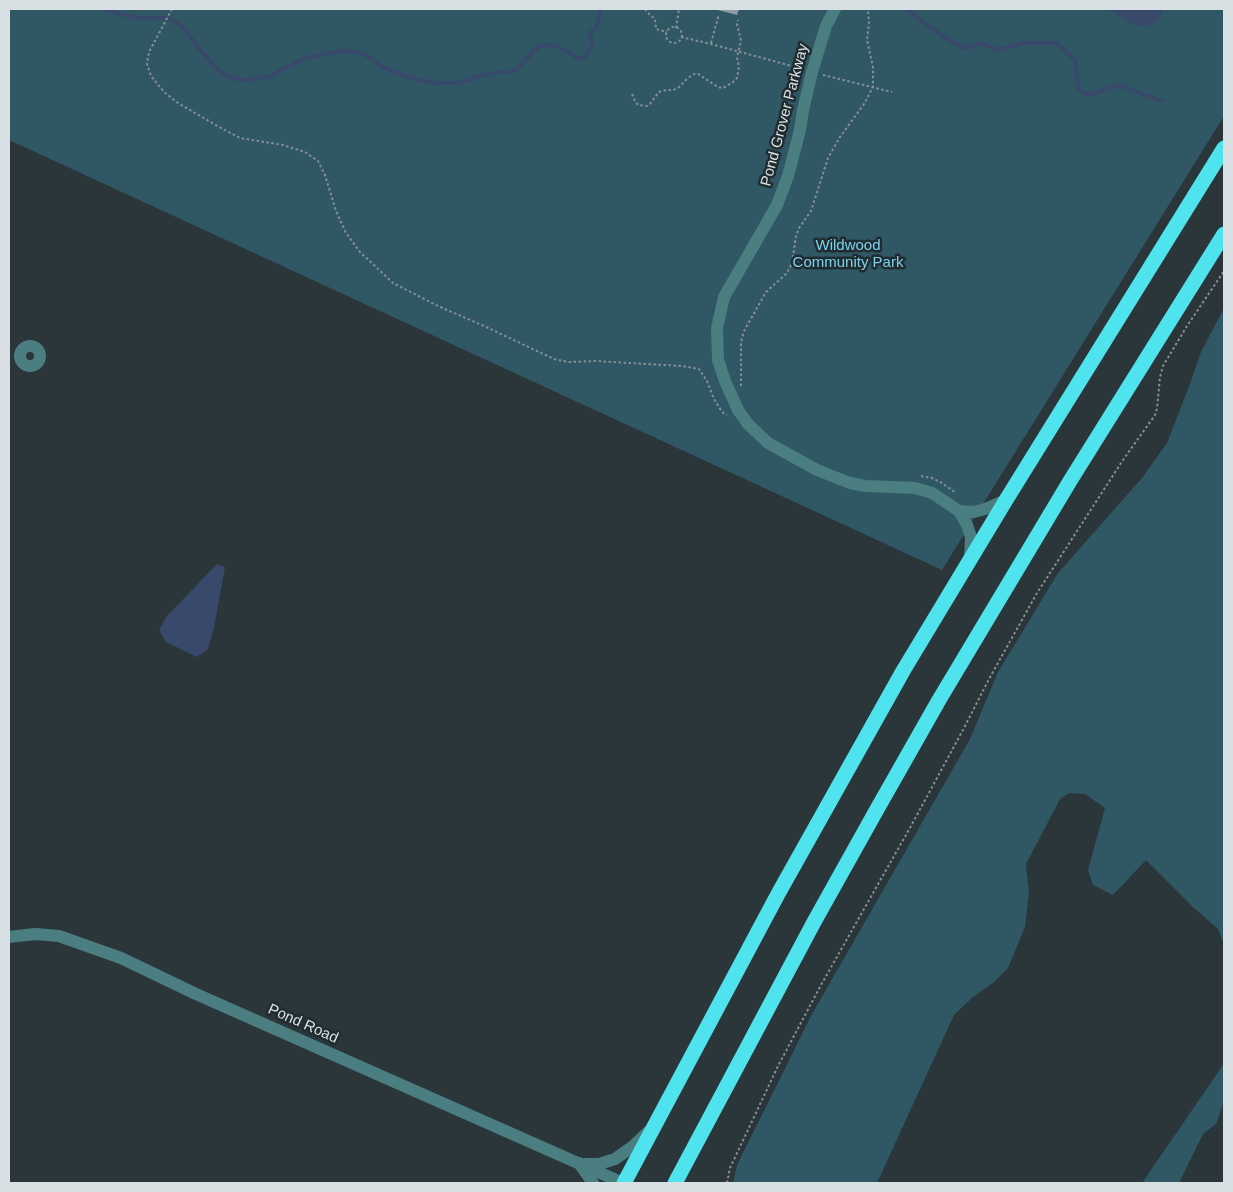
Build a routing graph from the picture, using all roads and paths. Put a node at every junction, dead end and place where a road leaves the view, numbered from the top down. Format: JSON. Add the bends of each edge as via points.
{"nodes":[{"id":1,"x":172,"y":9,"type":"edge"},
{"id":2,"x":645,"y":9,"type":"edge"},
{"id":3,"x":679,"y":9,"type":"edge"},
{"id":4,"x":835,"y":9,"type":"edge"},
{"id":5,"x":868,"y":9,"type":"edge"},
{"id":6,"x":719,"y":14,"type":"dead end"},
{"id":7,"x":738,"y":20,"type":"dead end"},
{"id":8,"x":676,"y":28,"type":"junction"},
{"id":9,"x":667,"y":32,"type":"junction"},
{"id":10,"x":681,"y":37,"type":"junction"},
{"id":11,"x":711,"y":44,"type":"junction"},
{"id":12,"x":739,"y":52,"type":"junction"},
{"id":13,"x":812,"y":72,"type":"junction"},
{"id":14,"x":873,"y":87,"type":"junction"},
{"id":15,"x":892,"y":92,"type":"dead end"},
{"id":16,"x":632,"y":94,"type":"dead end"},
{"id":17,"x":1224,"y":148,"type":"edge"},
{"id":18,"x":1224,"y":234,"type":"edge"},
{"id":19,"x":1224,"y":271,"type":"edge"},
{"id":20,"x":742,"y":390,"type":"dead end"},
{"id":21,"x":738,"y":410,"type":"junction"},
{"id":22,"x":919,"y":476,"type":"dead end"},
{"id":23,"x":1006,"y":500,"type":"junction"},
{"id":24,"x":955,"y":508,"type":"junction"},
{"id":25,"x":970,"y":560,"type":"junction"},
{"id":26,"x":9,"y":937,"type":"edge"},
{"id":27,"x":654,"y":1126,"type":"junction"},
{"id":28,"x":579,"y":1163,"type":"junction"},
{"id":29,"x":593,"y":1183,"type":"edge"},
{"id":30,"x":624,"y":1183,"type":"edge"},
{"id":31,"x":675,"y":1183,"type":"edge"},
{"id":32,"x":727,"y":1183,"type":"edge"}],
"edges":[{"from":1,"to":21,"type":"path","via":[[149,52],[147,64],[151,76],[178,103],[240,138],[283,145],[305,152],[318,161],[346,233],[360,252],[393,283],[554,359],[698,369],[722,412],[728,415]]},
{"from":2,"to":9,"type":"path","via":[[655,19],[656,28]]},
{"from":3,"to":8,"type":"path"},
{"from":4,"to":13,"type":"street","name":"Pond Grover Parkway","via":[[826,26]]},
{"from":5,"to":14,"type":"path","via":[[867,40],[873,66]]},
{"from":6,"to":11,"type":"path"},
{"from":7,"to":12,"type":"path"},
{"from":8,"to":9,"type":"path"},
{"from":8,"to":10,"type":"path"},
{"from":9,"to":10,"type":"path","via":[[667,39],[672,43]]},
{"from":10,"to":11,"type":"path"},
{"from":11,"to":12,"type":"path"},
{"from":12,"to":13,"type":"path"},
{"from":12,"to":16,"type":"path","via":[[736,78],[723,88],[694,74],[678,88],[659,92],[647,106],[638,104]]},
{"from":13,"to":14,"type":"path"},
{"from":13,"to":21,"type":"street","name":"Pond Grover Parkway","via":[[788,176],[777,205],[724,296],[717,328],[718,360]]},
{"from":14,"to":15,"type":"path"},
{"from":14,"to":20,"type":"path","via":[[828,158],[810,213],[796,236],[787,273],[766,292],[744,331],[741,342]]},
{"from":17,"to":23,"type":"highway"},
{"from":18,"to":31,"type":"highway","via":[[1060,497],[939,700],[818,914]]},
{"from":19,"to":32,"type":"path","via":[[1163,366],[1154,414],[1037,593],[821,984],[778,1066],[730,1168]]},
{"from":21,"to":24,"type":"street","name":"Pond Grover Parkway","via":[[768,444],[817,470],[865,486],[925,490]]},
{"from":22,"to":24,"type":"path","via":[[932,478],[957,494]]},
{"from":23,"to":24,"type":"street","via":[[974,512]]},
{"from":23,"to":25,"type":"highway"},
{"from":24,"to":25,"type":"street","via":[[967,525]]},
{"from":25,"to":27,"type":"highway","via":[[809,838]]},
{"from":26,"to":28,"type":"street","name":"Pond Road","via":[[59,936],[121,958],[230,1010]]},
{"from":27,"to":28,"type":"street","name":"Pond Road","via":[[615,1159],[599,1164]]},
{"from":27,"to":30,"type":"highway"},
{"from":28,"to":29,"type":"street"},
{"from":28,"to":30,"type":"street","name":"Pond Road"}]}
